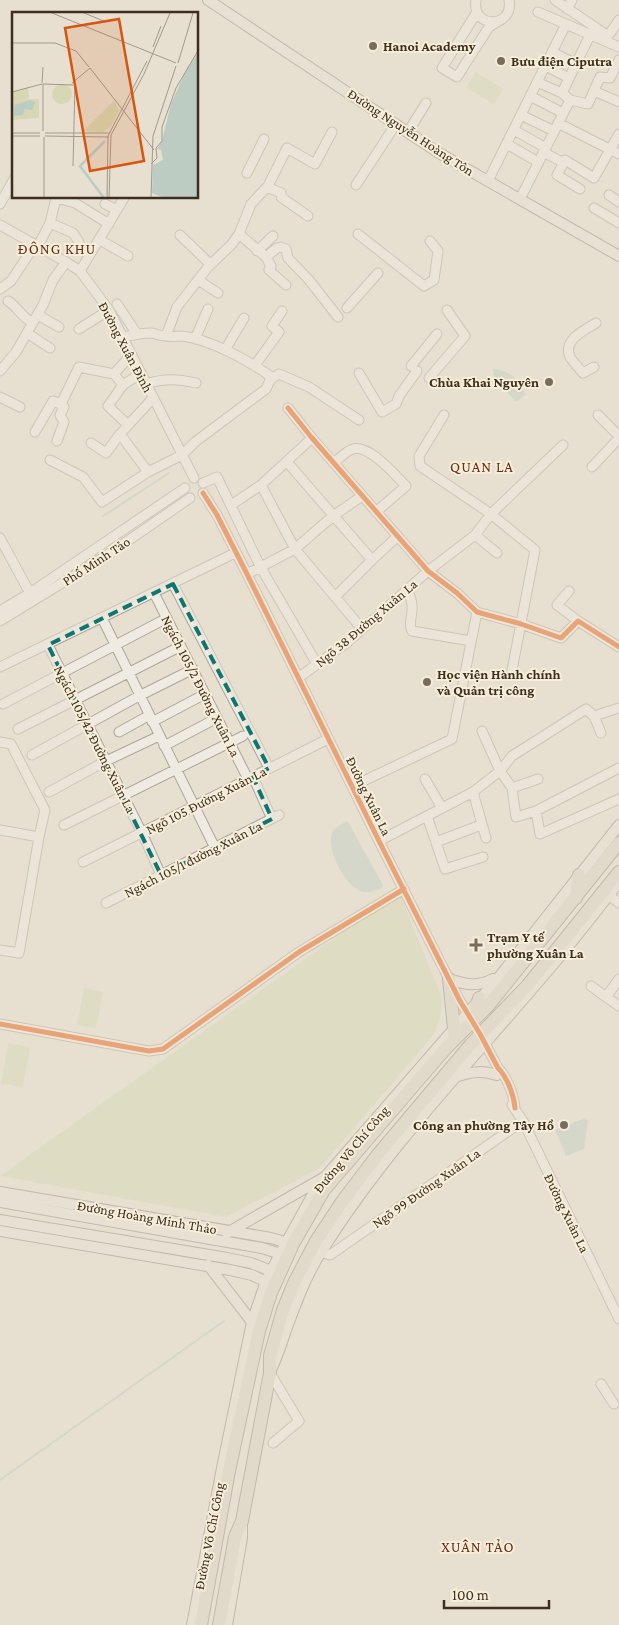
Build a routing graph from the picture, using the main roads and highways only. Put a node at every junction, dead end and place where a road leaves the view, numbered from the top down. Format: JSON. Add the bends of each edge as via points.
{"nodes":[{"id":1,"x":208,"y":0,"type":"edge"},
{"id":2,"x":619,"y":256,"type":"edge"},
{"id":3,"x":619,"y":825,"type":"edge"},
{"id":4,"x":619,"y":843,"type":"edge"},
{"id":5,"x":619,"y":872,"type":"edge"},
{"id":6,"x":579,"y":875,"type":"junction"},
{"id":7,"x":619,"y":882,"type":"edge"},
{"id":8,"x":576,"y":898,"type":"junction"},
{"id":9,"x":498,"y":977,"type":"junction"},
{"id":10,"x":449,"y":979,"type":"joint"},
{"id":11,"x":479,"y":998,"type":"joint"},
{"id":12,"x":507,"y":1012,"type":"junction"},
{"id":13,"x":470,"y":1017,"type":"junction"},
{"id":14,"x":454,"y":1033,"type":"junction"},
{"id":15,"x":483,"y":1038,"type":"junction"},
{"id":16,"x":473,"y":1056,"type":"joint"},
{"id":17,"x":433,"y":1058,"type":"junction"},
{"id":18,"x":498,"y":1072,"type":"road end"},
{"id":19,"x":457,"y":1076,"type":"junction"},
{"id":20,"x":322,"y":1181,"type":"junction"},
{"id":21,"x":0,"y":1192,"type":"edge"},
{"id":22,"x":0,"y":1202,"type":"edge"},
{"id":23,"x":311,"y":1211,"type":"junction"},
{"id":24,"x":0,"y":1220,"type":"edge"},
{"id":25,"x":0,"y":1231,"type":"edge"},
{"id":26,"x":229,"y":1231,"type":"junction"},
{"id":27,"x":216,"y":1240,"type":"junction"},
{"id":28,"x":287,"y":1249,"type":"junction"},
{"id":29,"x":200,"y":1254,"type":"junction"},
{"id":30,"x":209,"y":1267,"type":"junction"},
{"id":31,"x":273,"y":1278,"type":"junction"},
{"id":32,"x":258,"y":1313,"type":"junction"},
{"id":33,"x":270,"y":1373,"type":"junction"},
{"id":34,"x":242,"y":1521,"type":"junction"},
{"id":35,"x":192,"y":1625,"type":"edge"},
{"id":36,"x":201,"y":1625,"type":"edge"},
{"id":37,"x":219,"y":1625,"type":"edge"},
{"id":38,"x":227,"y":1625,"type":"edge"}],
"edges":[{"from":1,"to":2,"type":"main road","name":"Đường Nguyễn Hoàng Tôn","via":[[439,153]]},
{"from":3,"to":6,"type":"main road"},
{"from":4,"to":8,"type":"highway","name":"Đường Võ Chí Công"},
{"from":5,"to":12,"type":"highway","name":"Đường Võ Chí Công"},
{"from":6,"to":8,"type":"highway"},
{"from":6,"to":9,"type":"main road"},
{"from":7,"to":12,"type":"main road","name":"Đường Võ Chí Công"},
{"from":8,"to":13,"type":"highway","name":"Đường Võ Chí Công","via":[[500,992]]},
{"from":9,"to":10,"type":"main road","via":[[469,986]]},
{"from":9,"to":11,"type":"main road"},
{"from":10,"to":14,"type":"highway"},
{"from":11,"to":13,"type":"highway"},
{"from":12,"to":15,"type":"highway","name":"Đường Võ Chí Công"},
{"from":13,"to":14,"type":"highway","name":"Đường Võ Chí Công"},
{"from":14,"to":17,"type":"highway","name":"Đường Võ Chí Công"},
{"from":15,"to":16,"type":"highway"},
{"from":15,"to":33,"type":"highway","name":"Đường Võ Chí Công","via":[[380,1153],[340,1203],[294,1283],[270,1356]]},
{"from":16,"to":19,"type":"main road","name":"Đường Võ Chí Công"},
{"from":17,"to":20,"type":"main road","name":"Đường Võ Chí Công"},
{"from":17,"to":23,"type":"highway","name":"Đường Võ Chí Công","via":[[324,1190]]},
{"from":18,"to":19,"type":"main road","via":[[474,1071]]},
{"from":19,"to":33,"type":"main road","name":"Đường Võ Chí Công","via":[[360,1196],[308,1277]]},
{"from":20,"to":23,"type":"highway"},
{"from":20,"to":26,"type":"main road"},
{"from":20,"to":28,"type":"main road","name":"Đường Võ Chí Công"},
{"from":21,"to":26,"type":"main road","name":"Đường Hoàng Minh Thảo"},
{"from":22,"to":27,"type":"main road","name":"Đường Hoàng Minh Thảo"},
{"from":23,"to":28,"type":"highway","name":"Đường Võ Chí Công"},
{"from":24,"to":29,"type":"main road","name":"Đường Hoàng Minh Thảo"},
{"from":25,"to":30,"type":"main road"},
{"from":26,"to":27,"type":"main road"},
{"from":26,"to":28,"type":"main road","name":"Đường Hoàng Minh Thảo"},
{"from":27,"to":28,"type":"main road","name":"Đường Hoàng Minh Thảo"},
{"from":28,"to":31,"type":"highway","name":"Đường Võ Chí Công"},
{"from":29,"to":30,"type":"main road"},
{"from":29,"to":31,"type":"main road","name":"Đường Hoàng Minh Thảo","via":[[251,1263]]},
{"from":30,"to":31,"type":"main road"},
{"from":30,"to":32,"type":"main road"},
{"from":31,"to":32,"type":"highway","name":"Đường Võ Chí Công"},
{"from":32,"to":35,"type":"main road","name":"Đường Võ Chí Công","via":[[222,1468]]},
{"from":32,"to":36,"type":"highway","name":"Đường Võ Chí Công","via":[[259,1331]]},
{"from":33,"to":34,"type":"highway","name":"Đường Võ Chí Công"},
{"from":34,"to":37,"type":"highway","name":"Đường Võ Chí Công","via":[[235,1537]]},
{"from":34,"to":38,"type":"main road","name":"Đường Võ Chí Công"}]}
